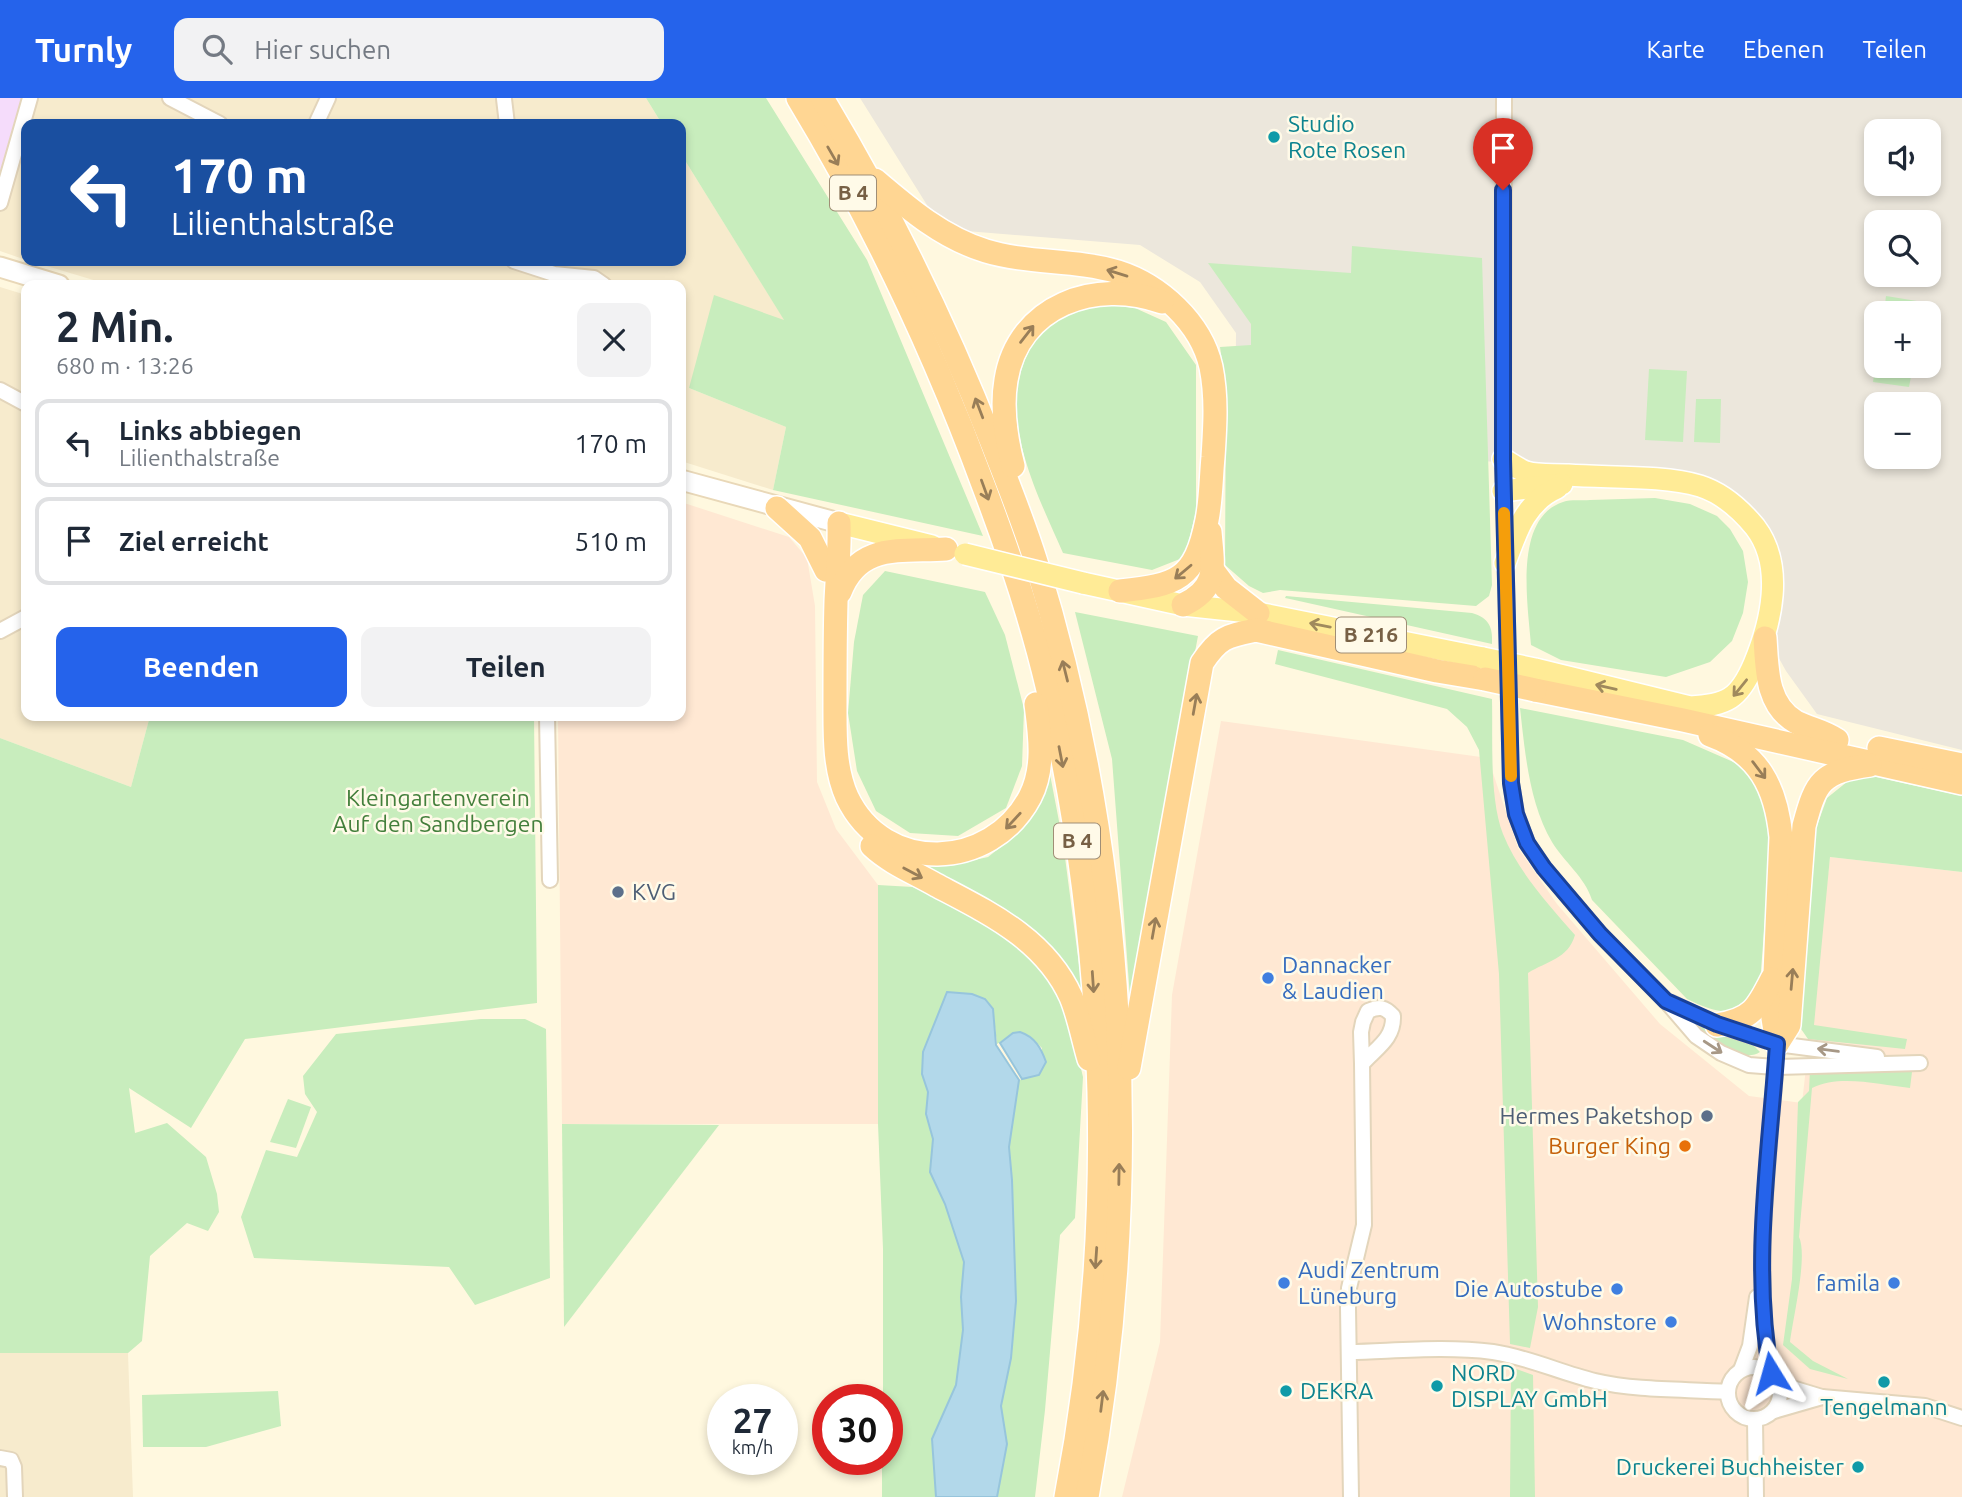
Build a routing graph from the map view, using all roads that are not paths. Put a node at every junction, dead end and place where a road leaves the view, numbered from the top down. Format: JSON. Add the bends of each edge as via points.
{"nodes":[{"id":1,"x":30,"y":98,"type":"edge"},
{"id":2,"x":170,"y":98,"type":"edge"},
{"id":3,"x":328,"y":98,"type":"edge"},
{"id":4,"x":798,"y":98,"type":"edge"},
{"id":5,"x":821,"y":98,"type":"edge"},
{"id":6,"x":1504,"y":98,"type":"edge"},
{"id":7,"x":504,"y":99,"type":"edge"},
{"id":8,"x":24,"y":119,"type":"edge"},
{"id":9,"x":210,"y":119,"type":"edge"},
{"id":10,"x":318,"y":119,"type":"edge"},
{"id":11,"x":506,"y":119,"type":"edge"},
{"id":12,"x":21,"y":130,"type":"edge"},
{"id":13,"x":866,"y":173,"type":"junction"},
{"id":14,"x":0,"y":203,"type":"edge"},
{"id":15,"x":526,"y":266,"type":"edge"},
{"id":16,"x":0,"y":267,"type":"edge"},
{"id":17,"x":43,"y":280,"type":"edge"},
{"id":18,"x":558,"y":280,"type":"edge"},
{"id":19,"x":597,"y":280,"type":"edge"},
{"id":20,"x":1175,"y":307,"type":"junction"},
{"id":21,"x":0,"y":390,"type":"edge"},
{"id":22,"x":21,"y":401,"type":"edge"},
{"id":23,"x":1503,"y":459,"type":"junction"},
{"id":24,"x":1616,"y":478,"type":"junction"},
{"id":25,"x":686,"y":481,"type":"edge"},
{"id":26,"x":1566,"y":484,"type":"junction"},
{"id":27,"x":1503,"y":491,"type":"junction"},
{"id":28,"x":771,"y":506,"type":"junction"},
{"id":29,"x":1209,"y":512,"type":"junction"},
{"id":30,"x":1021,"y":517,"type":"junction"},
{"id":31,"x":839,"y":523,"type":"junction"},
{"id":32,"x":955,"y":552,"type":"junction"},
{"id":33,"x":1505,"y":564,"type":"junction"},
{"id":34,"x":826,"y":570,"type":"junction"},
{"id":35,"x":1214,"y":572,"type":"junction"},
{"id":36,"x":1120,"y":591,"type":"junction"},
{"id":37,"x":1022,"y":596,"type":"junction"},
{"id":38,"x":836,"y":602,"type":"junction"},
{"id":39,"x":1183,"y":605,"type":"junction"},
{"id":40,"x":1257,"y":621,"type":"junction"},
{"id":41,"x":21,"y":622,"type":"edge"},
{"id":42,"x":0,"y":631,"type":"edge"},
{"id":43,"x":1765,"y":638,"type":"junction"},
{"id":44,"x":1686,"y":713,"type":"junction"},
{"id":45,"x":547,"y":721,"type":"edge"},
{"id":46,"x":1837,"y":740,"type":"junction"},
{"id":47,"x":1881,"y":764,"type":"junction"},
{"id":48,"x":1962,"y":765,"type":"edge"},
{"id":49,"x":1962,"y":783,"type":"edge"},
{"id":50,"x":550,"y":880,"type":"dead end"},
{"id":51,"x":1775,"y":973,"type":"junction"},
{"id":52,"x":1666,"y":1001,"type":"junction"},
{"id":53,"x":1717,"y":1024,"type":"junction"},
{"id":54,"x":1777,"y":1044,"type":"junction"},
{"id":55,"x":1362,"y":1064,"type":"dead end"},
{"id":56,"x":1775,"y":1067,"type":"junction"},
{"id":57,"x":1109,"y":1091,"type":"junction"},
{"id":58,"x":1762,"y":1260,"type":"junction"},
{"id":59,"x":1349,"y":1352,"type":"junction"},
{"id":60,"x":1741,"y":1370,"type":"junction"},
{"id":61,"x":1775,"y":1379,"type":"junction"},
{"id":62,"x":1728,"y":1392,"type":"junction"},
{"id":63,"x":1822,"y":1397,"type":"junction"},
{"id":64,"x":1774,"y":1411,"type":"junction"},
{"id":65,"x":1962,"y":1418,"type":"edge"},
{"id":66,"x":1755,"y":1419,"type":"junction"},
{"id":67,"x":5,"y":1459,"type":"edge"},
{"id":68,"x":15,"y":1497,"type":"edge"},
{"id":69,"x":1066,"y":1497,"type":"edge"},
{"id":70,"x":1087,"y":1497,"type":"edge"},
{"id":71,"x":1351,"y":1497,"type":"edge"},
{"id":72,"x":1756,"y":1497,"type":"edge"}],
"edges":[{"from":1,"to":8,"type":"street"},
{"from":2,"to":9,"type":"street"},
{"from":3,"to":10,"type":"street"},
{"from":4,"to":37,"type":"highway","number":"B 4","one_way":true,"via":[[845,177],[929,346]]},
{"from":5,"to":13,"type":"highway","number":"B 4"},
{"from":6,"to":23,"type":"street"},
{"from":7,"to":11,"type":"street"},
{"from":12,"to":14,"type":"street"},
{"from":20,"to":13,"type":"highway","one_way":true,"via":[[1159,292],[1116,272],[1015,258],[959,241],[907,208]]},
{"from":30,"to":13,"type":"highway","number":"B 4","one_way":true,"via":[[948,337]]},
{"from":15,"to":18,"type":"street"},
{"from":16,"to":17,"type":"main road"},
{"from":18,"to":19,"type":"street"},
{"from":20,"to":29,"type":"highway","via":[[1203,346],[1212,376],[1216,414]]},
{"from":30,"to":20,"type":"highway","one_way":true,"via":[[1004,401],[1008,370],[1020,342],[1047,313],[1084,296],[1128,294]]},
{"from":21,"to":22,"type":"street"},
{"from":23,"to":24,"type":"main road","via":[[1526,472]]},
{"from":23,"to":27,"type":"street"},
{"from":24,"to":26,"type":"main road"},
{"from":24,"to":43,"type":"main road","via":[[1701,487],[1748,519],[1763,538],[1772,568]]},
{"from":25,"to":28,"type":"main road"},
{"from":26,"to":27,"type":"main road"},
{"from":26,"to":33,"type":"main road","via":[[1531,506]]},
{"from":27,"to":33,"type":"street"},
{"from":28,"to":31,"type":"main road","number":"B 216"},
{"from":28,"to":34,"type":"highway","via":[[810,538]]},
{"from":29,"to":35,"type":"highway"},
{"from":29,"to":36,"type":"highway","one_way":true,"via":[[1202,545],[1188,571],[1149,588]]},
{"from":57,"to":30,"type":"highway","number":"B 4","one_way":true,"via":[[1114,971],[1095,816],[1050,610]]},
{"from":31,"to":32,"type":"main road","number":"B 216"},
{"from":31,"to":34,"type":"highway"},
{"from":31,"to":38,"type":"highway"},
{"from":32,"to":36,"type":"main road","number":"B 216","bridge":true},
{"from":32,"to":38,"type":"highway","via":[[871,555],[850,571]]},
{"from":33,"to":52,"type":"street","via":[[1511,783],[1516,814],[1527,843],[1544,868]]},
{"from":34,"to":57,"type":"highway","one_way":true,"via":[[828,751],[839,800],[858,834],[876,849],[1005,922],[1039,950],[1071,997]]},
{"from":35,"to":39,"type":"highway","via":[[1205,591]]},
{"from":35,"to":40,"type":"highway"},
{"from":36,"to":39,"type":"main road","number":"B 216"},
{"from":37,"to":38,"type":"highway","one_way":true,"via":[[1041,736],[1038,775],[1031,795],[1005,829],[965,851],[940,855],[908,850],[881,839],[848,797],[836,751]]},
{"from":37,"to":57,"type":"highway","number":"B 4","one_way":true,"via":[[1047,688],[1075,831]]},
{"from":39,"to":40,"type":"main road","number":"B 216"},
{"from":40,"to":44,"type":"highway","number":"B 216","bridge":true,"via":[[1437,671],[1484,668]]},
{"from":57,"to":40,"type":"highway","one_way":true,"via":[[1128,1071],[1202,663],[1226,636]]},
{"from":41,"to":42,"type":"street"},
{"from":43,"to":44,"type":"main road","one_way":true,"via":[[1740,692],[1728,701]]},
{"from":43,"to":46,"type":"highway","via":[[1768,683],[1783,711]]},
{"from":44,"to":46,"type":"highway","number":"B 216"},
{"from":44,"to":47,"type":"highway","number":"B 216"},
{"from":44,"to":51,"type":"highway","one_way":true,"via":[[1698,730],[1745,753],[1772,790],[1781,837]]},
{"from":45,"to":50,"type":"street"},
{"from":46,"to":48,"type":"highway","number":"B 216"},
{"from":47,"to":49,"type":"highway","number":"B 216"},
{"from":54,"to":47,"type":"highway","one_way":true,"via":[[1788,1025],[1804,826],[1811,798],[1823,780],[1837,771]]},
{"from":51,"to":53,"type":"highway","via":[[1752,1012],[1731,1023]]},
{"from":51,"to":54,"type":"highway"},
{"from":52,"to":53,"type":"street"},
{"from":52,"to":56,"type":"street","one_way":true,"via":[[1696,1036],[1721,1053],[1749,1065]]},
{"from":53,"to":54,"type":"street"},
{"from":54,"to":56,"type":"street"},
{"from":56,"to":54,"type":"street","one_way":true,"via":[[1920,1063]]},
{"from":55,"to":59,"type":"street","via":[[1364,1225],[1349,1288]]},
{"from":56,"to":58,"type":"street"},
{"from":57,"to":69,"type":"highway","number":"B 4","one_way":true,"via":[[1082,1403]]},
{"from":70,"to":57,"type":"highway","number":"B 4","one_way":true,"via":[[1115,1279],[1118,1217]]},
{"from":58,"to":60,"type":"street","via":[[1750,1346]]},
{"from":58,"to":61,"type":"street","via":[[1766,1348]]},
{"from":59,"to":62,"type":"street","via":[[1493,1352],[1597,1381]]},
{"from":59,"to":71,"type":"street"},
{"from":60,"to":61,"type":"street","via":[[1757,1367]]},
{"from":60,"to":62,"type":"street"},
{"from":61,"to":63,"type":"street"},
{"from":61,"to":64,"type":"street","via":[[1779,1403]]},
{"from":62,"to":66,"type":"street","via":[[1739,1414]]},
{"from":63,"to":64,"type":"street"},
{"from":63,"to":65,"type":"street","via":[[1925,1406]]},
{"from":64,"to":66,"type":"street"},
{"from":66,"to":72,"type":"street"},
{"from":67,"to":68,"type":"street","via":[[14,1467]]}]}
